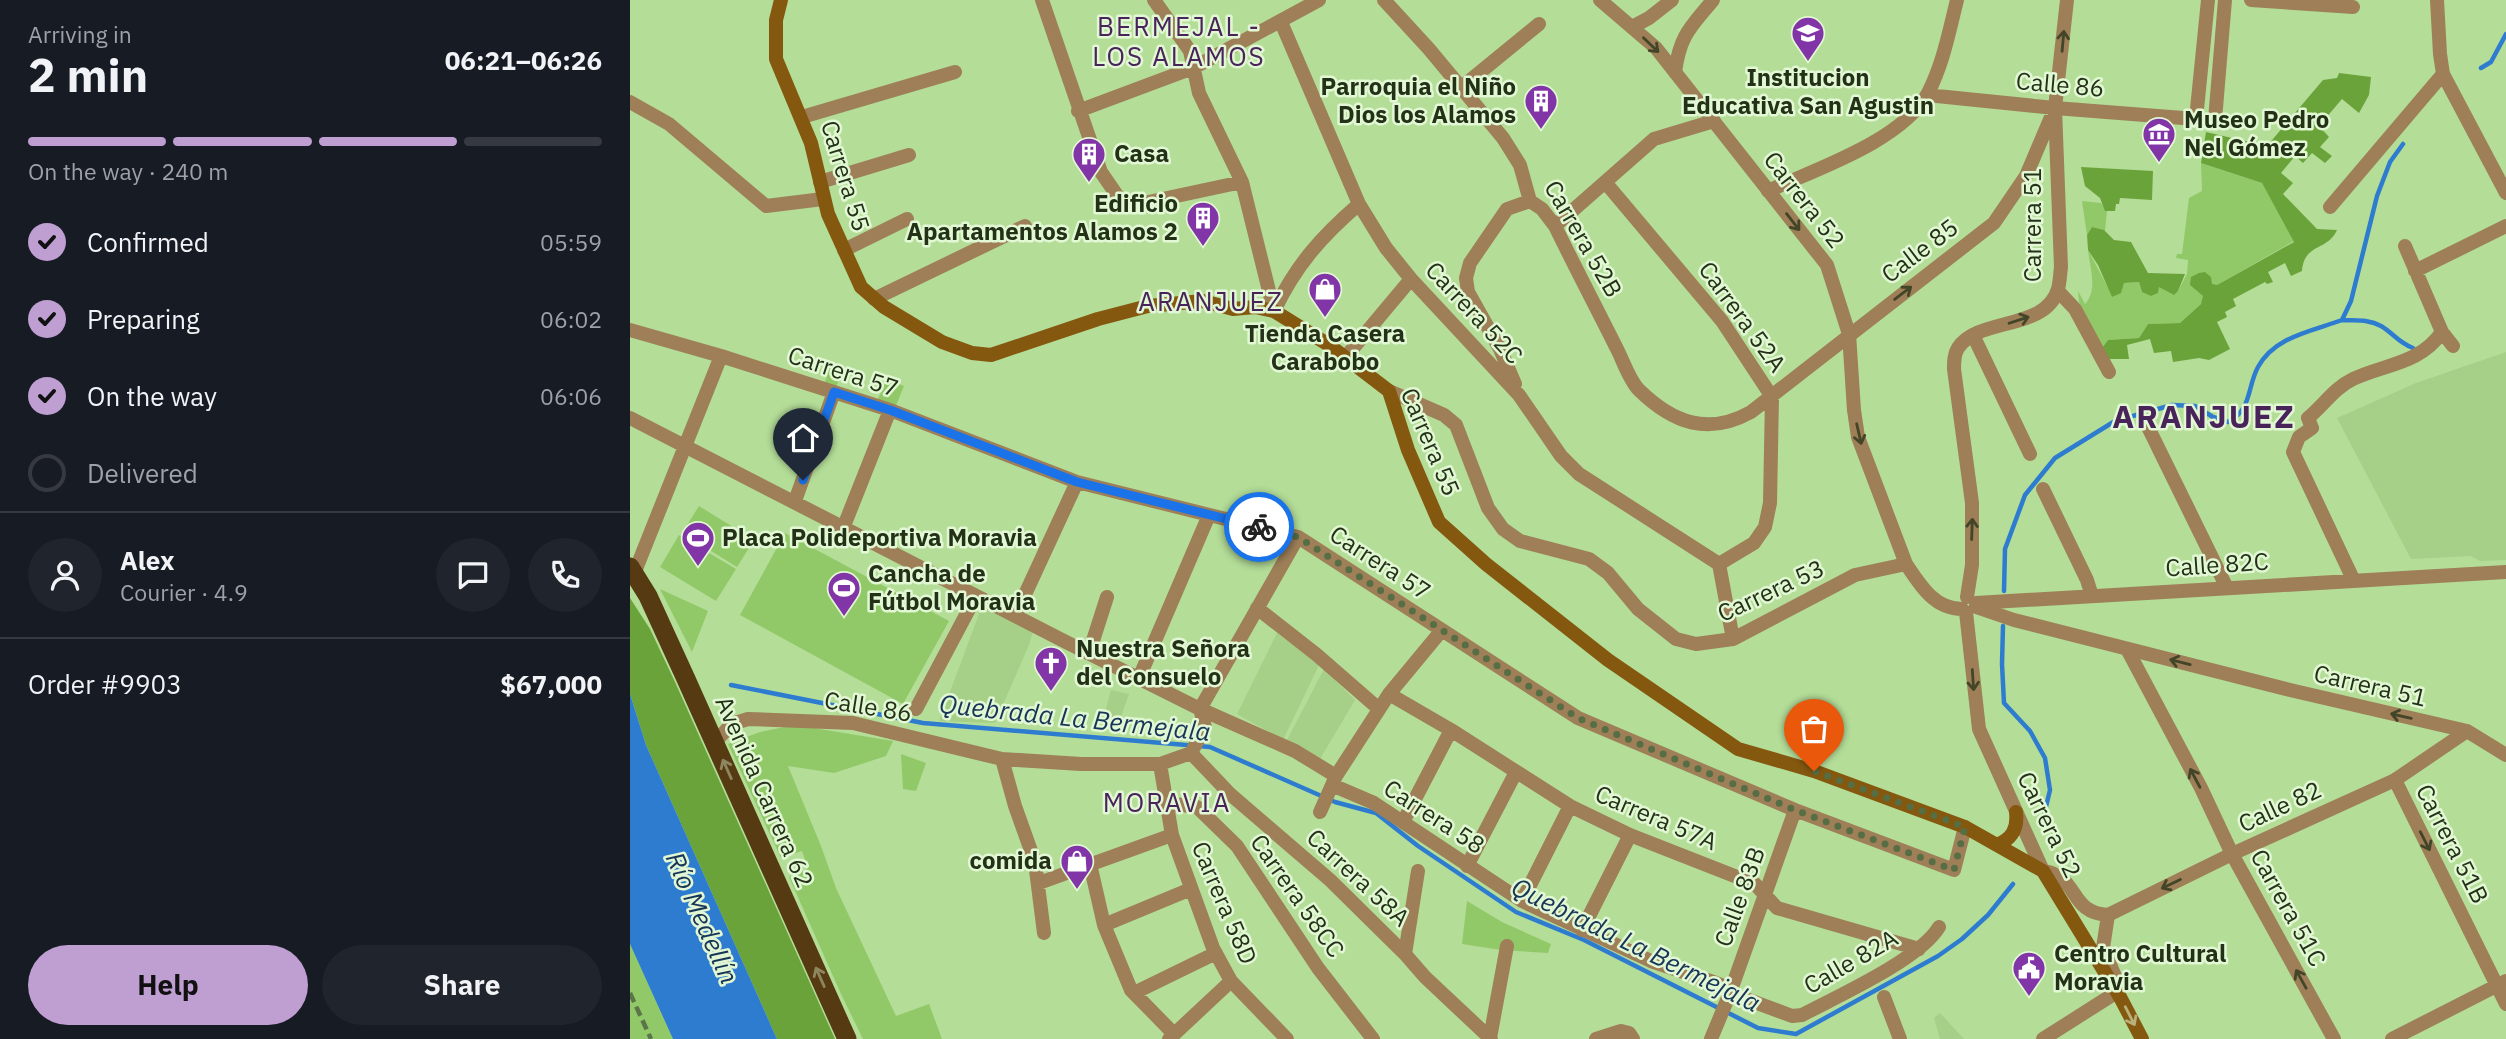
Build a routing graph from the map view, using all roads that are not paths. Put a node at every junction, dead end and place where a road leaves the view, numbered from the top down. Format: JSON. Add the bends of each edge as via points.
{"nodes":[{"id":1,"x":781,"y":0,"type":"edge"},
{"id":2,"x":1042,"y":0,"type":"edge"},
{"id":3,"x":1154,"y":0,"type":"edge"},
{"id":4,"x":1319,"y":0,"type":"edge"},
{"id":5,"x":1384,"y":0,"type":"edge"},
{"id":6,"x":1600,"y":0,"type":"edge"},
{"id":7,"x":1672,"y":0,"type":"edge"},
{"id":8,"x":1713,"y":0,"type":"edge"},
{"id":9,"x":1957,"y":0,"type":"edge"},
{"id":10,"x":2067,"y":0,"type":"edge"},
{"id":11,"x":2208,"y":0,"type":"edge"},
{"id":12,"x":2225,"y":0,"type":"edge"},
{"id":13,"x":2251,"y":0,"type":"edge"},
{"id":14,"x":2437,"y":0,"type":"edge"},
{"id":15,"x":2353,"y":7,"type":"dead end"},
{"id":16,"x":1281,"y":22,"type":"junction"},
{"id":17,"x":1539,"y":24,"type":"dead end"},
{"id":18,"x":1632,"y":27,"type":"junction"},
{"id":19,"x":1193,"y":68,"type":"junction"},
{"id":20,"x":955,"y":72,"type":"dead end"},
{"id":21,"x":1675,"y":72,"type":"junction"},
{"id":22,"x":2443,"y":74,"type":"junction"},
{"id":23,"x":1461,"y":88,"type":"junction"},
{"id":24,"x":1927,"y":95,"type":"junction"},
{"id":25,"x":630,"y":102,"type":"edge"},
{"id":26,"x":2055,"y":108,"type":"junction"},
{"id":27,"x":1078,"y":111,"type":"junction"},
{"id":28,"x":802,"y":117,"type":"junction"},
{"id":29,"x":2216,"y":120,"type":"dead end"},
{"id":30,"x":1714,"y":121,"type":"junction"},
{"id":31,"x":909,"y":155,"type":"dead end"},
{"id":32,"x":820,"y":182,"type":"junction"},
{"id":33,"x":1242,"y":182,"type":"junction"},
{"id":34,"x":1605,"y":182,"type":"junction"},
{"id":35,"x":1768,"y":191,"type":"junction"},
{"id":36,"x":2506,"y":193,"type":"edge"},
{"id":37,"x":823,"y":199,"type":"junction"},
{"id":38,"x":1530,"y":201,"type":"junction"},
{"id":39,"x":1359,"y":204,"type":"junction"},
{"id":40,"x":2330,"y":207,"type":"dead end"},
{"id":41,"x":907,"y":219,"type":"dead end"},
{"id":42,"x":1025,"y":226,"type":"dead end"},
{"id":43,"x":1555,"y":226,"type":"junction"},
{"id":44,"x":2506,"y":226,"type":"edge"},
{"id":45,"x":2405,"y":246,"type":"dead end"},
{"id":46,"x":844,"y":250,"type":"junction"},
{"id":47,"x":2415,"y":271,"type":"junction"},
{"id":48,"x":1411,"y":279,"type":"junction"},
{"id":49,"x":2058,"y":291,"type":"junction"},
{"id":50,"x":874,"y":299,"type":"junction"},
{"id":51,"x":1274,"y":311,"type":"junction"},
{"id":52,"x":630,"y":330,"type":"edge"},
{"id":53,"x":2442,"y":332,"type":"junction"},
{"id":54,"x":1849,"y":334,"type":"junction"},
{"id":55,"x":1973,"y":335,"type":"junction"},
{"id":56,"x":2453,"y":346,"type":"dead end"},
{"id":57,"x":721,"y":356,"type":"junction"},
{"id":58,"x":1344,"y":359,"type":"junction"},
{"id":59,"x":2109,"y":372,"type":"dead end"},
{"id":60,"x":1389,"y":391,"type":"junction"},
{"id":61,"x":834,"y":392,"type":"junction"},
{"id":62,"x":1519,"y":396,"type":"junction"},
{"id":63,"x":1772,"y":397,"type":"junction"},
{"id":64,"x":890,"y":410,"type":"junction"},
{"id":65,"x":630,"y":418,"type":"edge"},
{"id":66,"x":2147,"y":422,"type":"dead end"},
{"id":67,"x":685,"y":445,"type":"junction"},
{"id":68,"x":2029,"y":454,"type":"dead end"},
{"id":69,"x":1077,"y":482,"type":"junction"},
{"id":70,"x":2043,"y":489,"type":"dead end"},
{"id":71,"x":795,"y":501,"type":"junction"},
{"id":72,"x":1209,"y":515,"type":"junction"},
{"id":73,"x":844,"y":526,"type":"junction"},
{"id":74,"x":1298,"y":537,"type":"junction"},
{"id":75,"x":1719,"y":564,"type":"junction"},
{"id":76,"x":1906,"y":564,"type":"junction"},
{"id":77,"x":631,"y":569,"type":"edge"},
{"id":78,"x":2506,"y":572,"type":"edge"},
{"id":79,"x":2353,"y":579,"type":"junction"},
{"id":80,"x":2227,"y":588,"type":"junction"},
{"id":81,"x":976,"y":596,"type":"junction"},
{"id":82,"x":2092,"y":596,"type":"junction"},
{"id":83,"x":1107,"y":597,"type":"dead end"},
{"id":84,"x":1969,"y":606,"type":"junction"},
{"id":85,"x":1258,"y":608,"type":"junction"},
{"id":86,"x":1015,"y":616,"type":"junction"},
{"id":87,"x":1441,"y":631,"type":"junction"},
{"id":88,"x":1732,"y":639,"type":"junction"},
{"id":89,"x":2127,"y":649,"type":"junction"},
{"id":90,"x":1089,"y":653,"type":"junction"},
{"id":91,"x":1139,"y":678,"type":"junction"},
{"id":92,"x":1389,"y":694,"type":"junction"},
{"id":93,"x":916,"y":709,"type":"dead end"},
{"id":94,"x":1200,"y":709,"type":"junction"},
{"id":95,"x":1379,"y":709,"type":"junction"},
{"id":96,"x":1451,"y":730,"type":"junction"},
{"id":97,"x":2467,"y":732,"type":"junction"},
{"id":98,"x":715,"y":742,"type":"junction"},
{"id":99,"x":1193,"y":750,"type":"junction"},
{"id":100,"x":2506,"y":755,"type":"edge"},
{"id":101,"x":1002,"y":759,"type":"junction"},
{"id":102,"x":1160,"y":764,"type":"junction"},
{"id":103,"x":1516,"y":772,"type":"junction"},
{"id":104,"x":2395,"y":780,"type":"junction"},
{"id":105,"x":1333,"y":784,"type":"junction"},
{"id":106,"x":1167,"y":803,"type":"junction"},
{"id":107,"x":1570,"y":806,"type":"junction"},
{"id":108,"x":1321,"y":810,"type":"dead end"},
{"id":109,"x":1795,"y":810,"type":"junction"},
{"id":110,"x":2016,"y":812,"type":"junction"},
{"id":111,"x":1403,"y":822,"type":"junction"},
{"id":112,"x":1965,"y":827,"type":"junction"},
{"id":113,"x":1172,"y":835,"type":"junction"},
{"id":114,"x":1630,"y":835,"type":"junction"},
{"id":115,"x":1997,"y":845,"type":"junction"},
{"id":116,"x":2232,"y":854,"type":"junction"},
{"id":117,"x":1090,"y":864,"type":"junction"},
{"id":118,"x":1467,"y":866,"type":"junction"},
{"id":119,"x":1418,"y":871,"type":"dead end"},
{"id":120,"x":2043,"y":871,"type":"junction"},
{"id":121,"x":1039,"y":883,"type":"junction"},
{"id":122,"x":1191,"y":889,"type":"junction"},
{"id":123,"x":1765,"y":897,"type":"junction"},
{"id":124,"x":1522,"y":901,"type":"junction"},
{"id":125,"x":2108,"y":915,"type":"junction"},
{"id":126,"x":1104,"y":925,"type":"junction"},
{"id":127,"x":1939,"y":927,"type":"dead end"},
{"id":128,"x":1582,"y":930,"type":"junction"},
{"id":129,"x":1044,"y":933,"type":"dead end"},
{"id":130,"x":1507,"y":947,"type":"dead end"},
{"id":131,"x":1919,"y":949,"type":"junction"},
{"id":132,"x":1216,"y":953,"type":"junction"},
{"id":133,"x":1405,"y":954,"type":"junction"},
{"id":134,"x":1700,"y":977,"type":"joint"},
{"id":135,"x":1231,"y":981,"type":"junction"},
{"id":136,"x":2502,"y":983,"type":"edge"},
{"id":137,"x":2117,"y":992,"type":"junction"},
{"id":138,"x":1134,"y":993,"type":"junction"},
{"id":139,"x":1884,"y":998,"type":"dead end"},
{"id":140,"x":2506,"y":1004,"type":"edge"},
{"id":141,"x":1725,"y":1007,"type":"junction"},
{"id":142,"x":1172,"y":1037,"type":"edge"},
{"id":143,"x":1491,"y":1038,"type":"edge"},
{"id":144,"x":847,"y":1039,"type":"edge"},
{"id":145,"x":1287,"y":1039,"type":"edge"},
{"id":146,"x":1373,"y":1039,"type":"edge"},
{"id":147,"x":1596,"y":1039,"type":"edge"},
{"id":148,"x":1633,"y":1039,"type":"edge"},
{"id":149,"x":1711,"y":1039,"type":"edge"},
{"id":150,"x":1900,"y":1039,"type":"edge"},
{"id":151,"x":2043,"y":1039,"type":"edge"},
{"id":152,"x":2142,"y":1039,"type":"edge"},
{"id":153,"x":2333,"y":1039,"type":"edge"},
{"id":154,"x":2392,"y":1039,"type":"edge"}],
"edges":[{"from":1,"to":28,"type":"main road","name":"Carrera 55","via":[[776,59]]},
{"from":2,"to":27,"type":"street"},
{"from":3,"to":19,"type":"street","via":[[1190,51]]},
{"from":4,"to":16,"type":"street"},
{"from":5,"to":23,"type":"street","name":"Carrera 52B"},
{"from":6,"to":18,"type":"street","name":"Carrera 52"},
{"from":7,"to":18,"type":"street"},
{"from":8,"to":21,"type":"street","via":[[1685,34]]},
{"from":9,"to":24,"type":"street","via":[[1942,60]]},
{"from":26,"to":10,"type":"street","name":"Carrera 51","one_way":true},
{"from":11,"to":26,"type":"street","name":"Calle 86","via":[[2196,119]]},
{"from":12,"to":29,"type":"street"},
{"from":13,"to":15,"type":"street"},
{"from":14,"to":22,"type":"street"},
{"from":16,"to":19,"type":"street"},
{"from":16,"to":39,"type":"street","name":"Carrera 52C"},
{"from":17,"to":23,"type":"street"},
{"from":18,"to":21,"type":"street","name":"Carrera 52","one_way":true},
{"from":19,"to":27,"type":"street"},
{"from":19,"to":33,"type":"street","via":[[1199,93]]},
{"from":20,"to":28,"type":"street","name":"Carrera 55"},
{"from":21,"to":30,"type":"street","name":"Carrera 52"},
{"from":22,"to":36,"type":"street"},
{"from":22,"to":40,"type":"street"},
{"from":23,"to":38,"type":"street","name":"Carrera 52B","via":[[1520,165]]},
{"from":24,"to":26,"type":"street","name":"Calle 86"},
{"from":24,"to":35,"type":"street","via":[[1900,125],[1867,146]]},
{"from":25,"to":37,"type":"street","via":[[668,124],[766,206]]},
{"from":26,"to":49,"type":"street","name":"Carrera 51"},
{"from":54,"to":26,"type":"street","name":"Calle 85","one_way":true,"via":[[1994,223],[2026,176]]},
{"from":27,"to":33,"type":"street","via":[[1101,172],[1125,207]]},
{"from":28,"to":32,"type":"main road","name":"Carrera 55"},
{"from":30,"to":34,"type":"street","via":[[1654,139]]},
{"from":30,"to":35,"type":"street","name":"Carrera 52"},
{"from":31,"to":32,"type":"street"},
{"from":32,"to":37,"type":"main road","name":"Carrera 55"},
{"from":33,"to":51,"type":"street"},
{"from":34,"to":43,"type":"street"},
{"from":34,"to":63,"type":"street","name":"Carrera 52A","via":[[1722,321]]},
{"from":35,"to":54,"type":"street","name":"Carrera 52","one_way":true,"via":[[1827,265]]},
{"from":37,"to":46,"type":"main road","name":"Carrera 55"},
{"from":38,"to":43,"type":"street","name":"Carrera 52B"},
{"from":38,"to":62,"type":"street","via":[[1507,209],[1470,263],[1466,278],[1468,292],[1500,349]]},
{"from":39,"to":48,"type":"street","name":"Carrera 52C"},
{"from":39,"to":51,"type":"street","via":[[1325,234]]},
{"from":41,"to":46,"type":"street"},
{"from":42,"to":50,"type":"street"},
{"from":43,"to":63,"type":"street","name":"Carrera 52B","via":[[1637,388],[1656,403],[1696,425],[1713,426],[1735,421]]},
{"from":44,"to":47,"type":"street"},
{"from":45,"to":47,"type":"street"},
{"from":46,"to":50,"type":"main road","name":"Carrera 55","via":[[861,286]]},
{"from":47,"to":53,"type":"street"},
{"from":48,"to":58,"type":"street"},
{"from":48,"to":62,"type":"street","name":"Carrera 52C"},
{"from":55,"to":49,"type":"street","name":"Carrera 51","one_way":true,"via":[[2030,317]]},
{"from":49,"to":59,"type":"street","via":[[2075,309]]},
{"from":50,"to":51,"type":"main road","name":"Carrera 55","via":[[942,342],[990,355],[1148,306],[1203,301],[1233,309]]},
{"from":51,"to":58,"type":"main road","name":"Carrera 55"},
{"from":52,"to":57,"type":"street","name":"Carrera 57"},
{"from":53,"to":56,"type":"street"},
{"from":53,"to":79,"type":"street","via":[[2409,360],[2339,388],[2308,418],[2312,428],[2299,437],[2293,452]]},
{"from":54,"to":63,"type":"street","name":"Calle 85"},
{"from":54,"to":76,"type":"street","name":"Carrera 52","one_way":true,"via":[[1858,437]]},
{"from":55,"to":68,"type":"street"},
{"from":84,"to":55,"type":"street","one_way":true,"via":[[1972,503],[1954,356]]},
{"from":57,"to":61,"type":"street","name":"Carrera 57"},
{"from":57,"to":67,"type":"street"},
{"from":58,"to":60,"type":"main road","name":"Carrera 55"},
{"from":60,"to":88,"type":"street","name":"Carrera 53","via":[[1456,425],[1488,508],[1520,541],[1589,559],[1608,573],[1638,609],[1676,639],[1696,644]]},
{"from":60,"to":112,"type":"main road","name":"Carrera 55","via":[[1439,522],[1608,660],[1738,749],[1814,771]]},
{"from":61,"to":64,"type":"street","name":"Carrera 57"},
{"from":61,"to":71,"type":"street"},
{"from":62,"to":75,"type":"street","name":"Carrera 52C","via":[[1579,474]]},
{"from":63,"to":75,"type":"street","name":"Carrera 52A","via":[[1770,503],[1765,527],[1754,543]]},
{"from":64,"to":69,"type":"street","name":"Carrera 57"},
{"from":64,"to":73,"type":"street"},
{"from":65,"to":67,"type":"street","name":"Carrera 58"},
{"from":66,"to":80,"type":"street"},
{"from":67,"to":71,"type":"street","name":"Carrera 58"},
{"from":67,"to":77,"type":"street"},
{"from":69,"to":72,"type":"street","name":"Carrera 57"},
{"from":69,"to":86,"type":"street"},
{"from":70,"to":82,"type":"street"},
{"from":71,"to":73,"type":"street","name":"Carrera 58"},
{"from":72,"to":74,"type":"street","name":"Carrera 57"},
{"from":72,"to":91,"type":"street"},
{"from":73,"to":81,"type":"street","name":"Carrera 58"},
{"from":74,"to":85,"type":"street"},
{"from":74,"to":87,"type":"street","name":"Carrera 57"},
{"from":75,"to":88,"type":"street"},
{"from":76,"to":84,"type":"street","name":"Carrera 52","via":[[1940,604],[1950,609]]},
{"from":76,"to":88,"type":"street","name":"Carrera 53","via":[[1855,575]]},
{"from":77,"to":98,"type":"highway","name":"Avenida Carrera 62","via":[[656,612]]},
{"from":78,"to":79,"type":"street","name":"Calle 82C"},
{"from":79,"to":80,"type":"street","name":"Calle 82C"},
{"from":80,"to":82,"type":"street","name":"Calle 82C"},
{"from":81,"to":86,"type":"street","name":"Carrera 58"},
{"from":81,"to":93,"type":"street"},
{"from":82,"to":84,"type":"street","name":"Calle 82C"},
{"from":83,"to":90,"type":"street"},
{"from":84,"to":89,"type":"street","name":"Carrera 51"},
{"from":84,"to":110,"type":"street","name":"Carrera 52","one_way":true,"via":[[1979,729]]},
{"from":85,"to":94,"type":"street"},
{"from":85,"to":95,"type":"street"},
{"from":86,"to":90,"type":"street","name":"Carrera 58"},
{"from":87,"to":92,"type":"street"},
{"from":87,"to":109,"type":"street","name":"Carrera 57","via":[[1578,718]]},
{"from":97,"to":89,"type":"street","name":"Carrera 51","one_way":true},
{"from":116,"to":89,"type":"street","name":"Carrera 51C","one_way":true},
{"from":90,"to":91,"type":"street","name":"Carrera 58"},
{"from":91,"to":94,"type":"street","name":"Carrera 58"},
{"from":92,"to":95,"type":"street"},
{"from":92,"to":96,"type":"street","name":"Carrera 57A"},
{"from":94,"to":99,"type":"street","via":[[1205,727]]},
{"from":94,"to":105,"type":"street","name":"Carrera 58","via":[[1295,751]]},
{"from":95,"to":105,"type":"street"},
{"from":96,"to":103,"type":"street","name":"Carrera 57A"},
{"from":96,"to":111,"type":"street"},
{"from":97,"to":100,"type":"street","name":"Carrera 51"},
{"from":97,"to":104,"type":"street","name":"Calle 82"},
{"from":98,"to":101,"type":"street","name":"Calle 86","via":[[732,724],[748,719],[853,723]]},
{"from":144,"to":98,"type":"highway","name":"Avenida Carrera 62","one_way":true},
{"from":99,"to":102,"type":"street","name":"Calle 86"},
{"from":99,"to":133,"type":"street","name":"Carrera 58A","via":[[1230,794],[1330,880]]},
{"from":101,"to":102,"type":"street","name":"Calle 86"},
{"from":101,"to":121,"type":"street"},
{"from":102,"to":106,"type":"street","name":"Carrera 58D"},
{"from":103,"to":107,"type":"street","name":"Carrera 57A"},
{"from":103,"to":118,"type":"street"},
{"from":104,"to":116,"type":"street","name":"Calle 82"},
{"from":104,"to":136,"type":"street","name":"Carrera 51B","one_way":true},
{"from":105,"to":108,"type":"street"},
{"from":105,"to":111,"type":"street","name":"Carrera 58"},
{"from":106,"to":113,"type":"street","name":"Carrera 58D"},
{"from":106,"to":146,"type":"street","name":"Carrera 58CC","via":[[1197,807],[1237,846],[1318,968]]},
{"from":107,"to":114,"type":"street","name":"Carrera 57A"},
{"from":107,"to":124,"type":"street"},
{"from":109,"to":112,"type":"street","name":"Carrera 57","via":[[1954,870]]},
{"from":109,"to":123,"type":"street","name":"Calle 83B"},
{"from":110,"to":115,"type":"main road","via":[[2011,836]]},
{"from":110,"to":120,"type":"street","name":"Carrera 52"},
{"from":111,"to":118,"type":"street","name":"Carrera 58"},
{"from":112,"to":115,"type":"main road","name":"Carrera 55"},
{"from":113,"to":117,"type":"street"},
{"from":113,"to":122,"type":"street","name":"Carrera 58D"},
{"from":114,"to":123,"type":"street","name":"Carrera 57A","via":[[1755,884]]},
{"from":114,"to":128,"type":"street"},
{"from":115,"to":120,"type":"main road","name":"Carrera 55"},
{"from":116,"to":125,"type":"street","name":"Calle 82","one_way":true},
{"from":153,"to":116,"type":"street","name":"Carrera 51C","one_way":true},
{"from":117,"to":121,"type":"street"},
{"from":117,"to":126,"type":"street"},
{"from":118,"to":124,"type":"street","name":"Carrera 58"},
{"from":119,"to":133,"type":"street"},
{"from":120,"to":125,"type":"street","via":[[2067,882],[2091,913]]},
{"from":120,"to":137,"type":"main road","name":"Carrera 52"},
{"from":121,"to":129,"type":"street"},
{"from":122,"to":126,"type":"street"},
{"from":122,"to":132,"type":"street","name":"Carrera 58D"},
{"from":123,"to":131,"type":"street","name":"Carrera 57A","via":[[1777,908]]},
{"from":123,"to":141,"type":"street","name":"Calle 83B"},
{"from":124,"to":128,"type":"street","name":"Carrera 58"},
{"from":125,"to":137,"type":"street","via":[[2103,948]]},
{"from":126,"to":138,"type":"street"},
{"from":127,"to":131,"type":"street","name":"Calle 82A"},
{"from":128,"to":134,"type":"street","name":"Carrera 58"},
{"from":130,"to":143,"type":"street"},
{"from":131,"to":141,"type":"street","name":"Calle 82A","via":[[1802,1015]]},
{"from":132,"to":135,"type":"street","name":"Carrera 58D"},
{"from":132,"to":138,"type":"street"},
{"from":133,"to":143,"type":"street","name":"Carrera 58A"},
{"from":134,"to":141,"type":"street","name":"Calle 82A","via":[[1724,986]]},
{"from":135,"to":142,"type":"street"},
{"from":135,"to":145,"type":"street","name":"Carrera 58D"},
{"from":136,"to":140,"type":"street","name":"Carrera 51B"},
{"from":136,"to":154,"type":"street"},
{"from":137,"to":151,"type":"street"},
{"from":137,"to":152,"type":"main road","name":"Carrera 52","one_way":true},
{"from":138,"to":142,"type":"street"},
{"from":139,"to":150,"type":"street"},
{"from":141,"to":149,"type":"street","name":"Calle 83B"},
{"from":147,"to":148,"type":"street","via":[[1621,1031]]}]}
